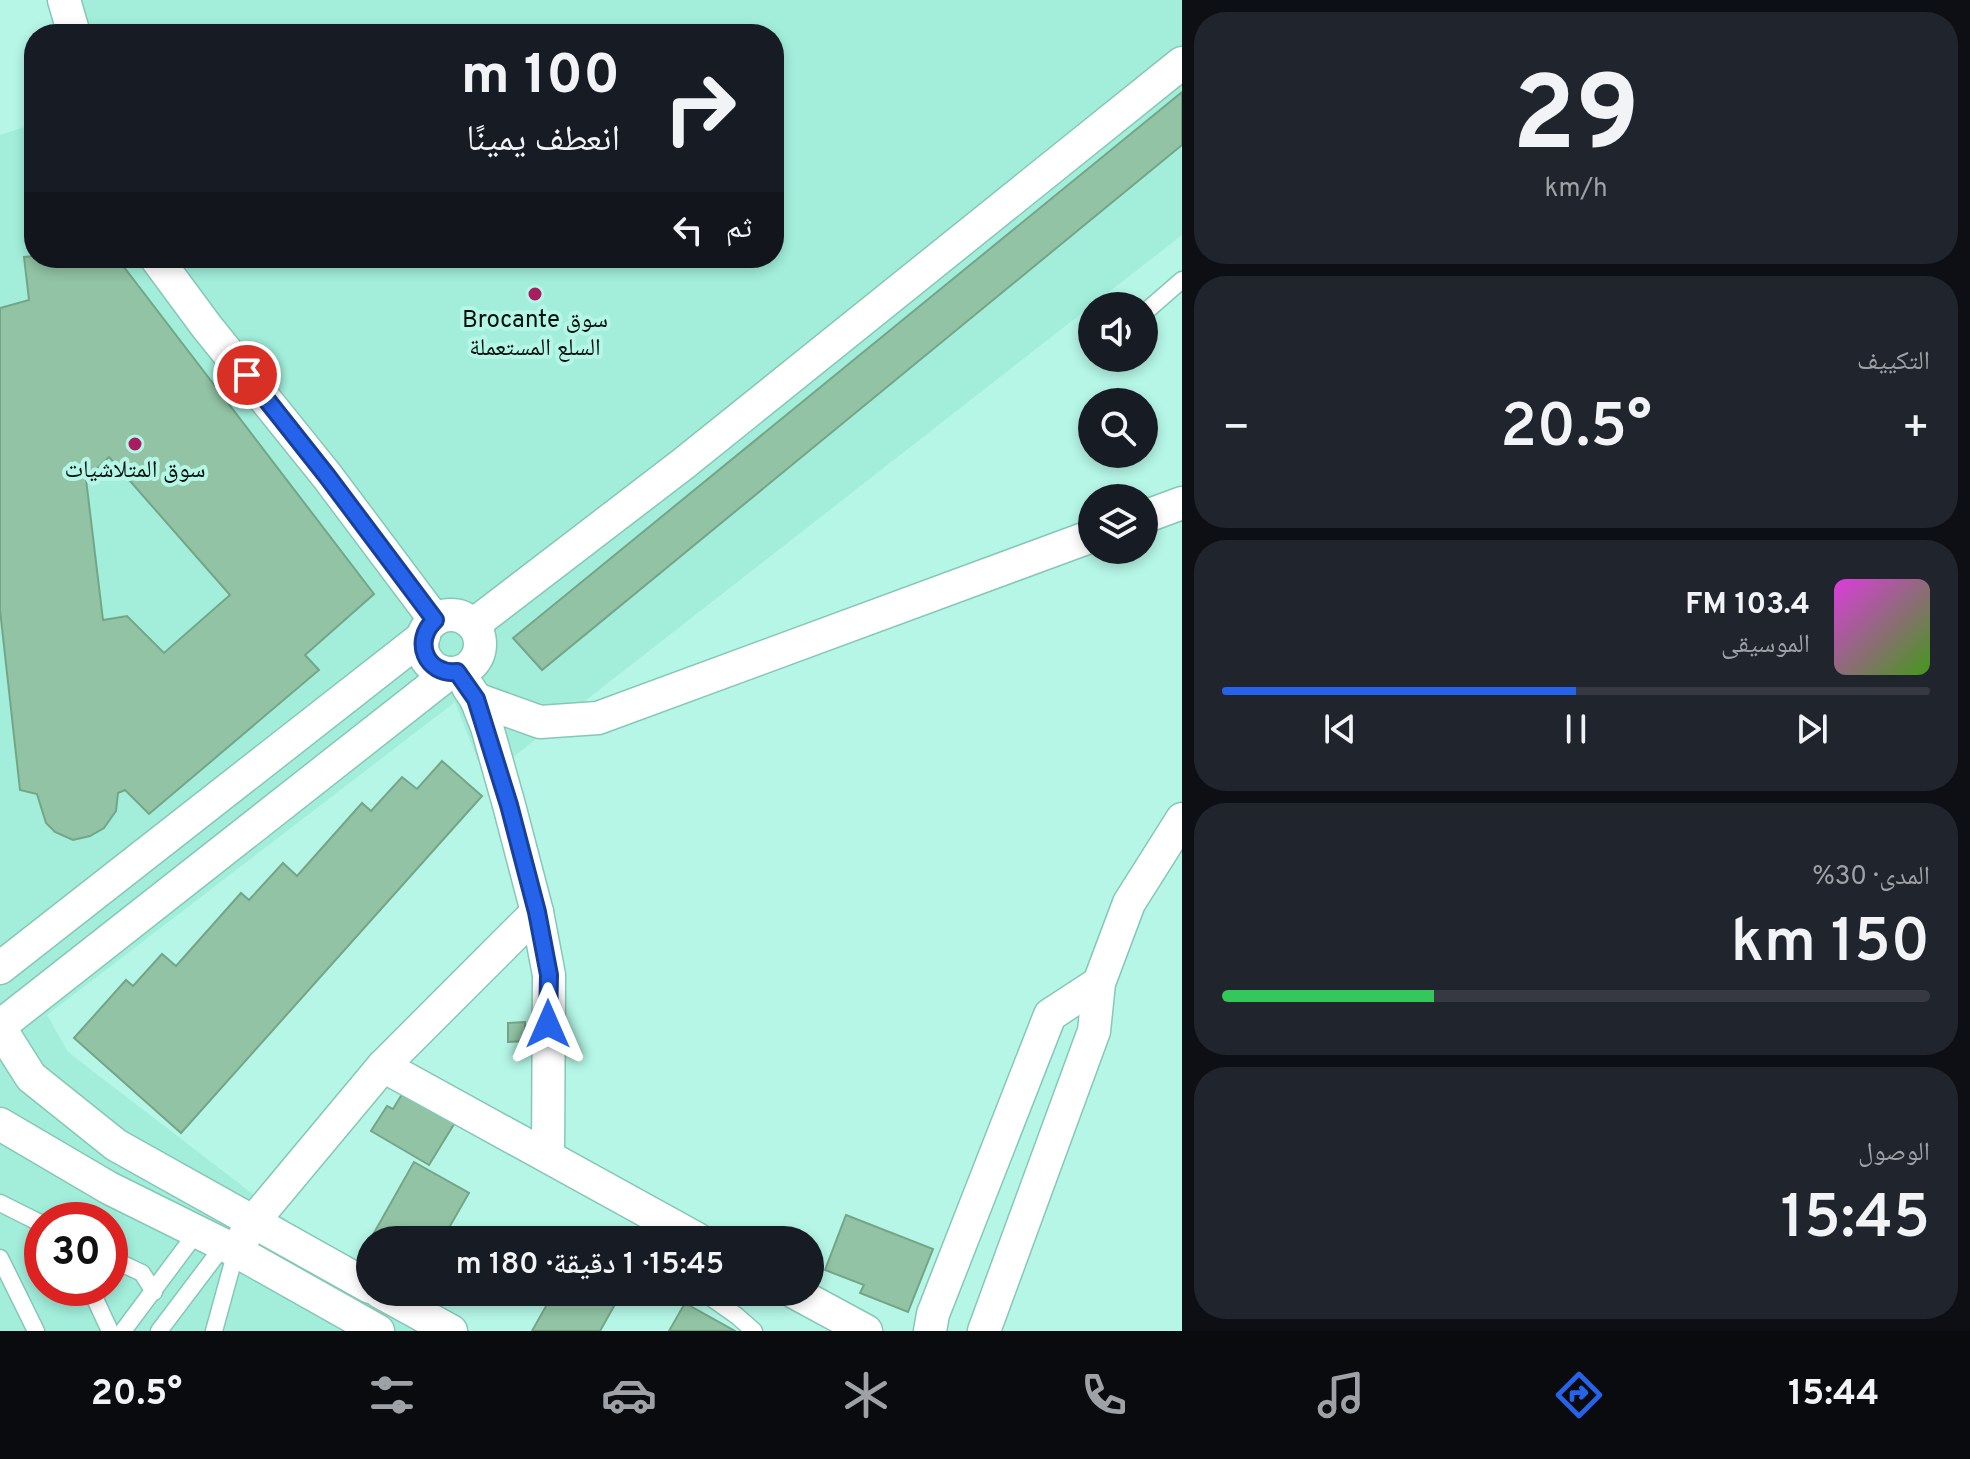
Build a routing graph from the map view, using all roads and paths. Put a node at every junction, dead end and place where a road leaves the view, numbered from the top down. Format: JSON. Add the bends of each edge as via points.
{"nodes":[{"id":1,"x":64,"y":0,"type":"edge"},
{"id":2,"x":71,"y":24,"type":"edge"},
{"id":3,"x":1182,"y":63,"type":"edge"},
{"id":4,"x":163,"y":268,"type":"edge"},
{"id":5,"x":1182,"y":280,"type":"edge"},
{"id":6,"x":1158,"y":301,"type":"edge"},
{"id":7,"x":1182,"y":503,"type":"edge"},
{"id":8,"x":1158,"y":512,"type":"edge"},
{"id":9,"x":1078,"y":541,"type":"edge"},
{"id":10,"x":473,"y":625,"type":"junction"},
{"id":11,"x":429,"y":628,"type":"junction"},
{"id":12,"x":453,"y":673,"type":"junction"},
{"id":13,"x":476,"y":699,"type":"junction"},
{"id":14,"x":1182,"y":819,"type":"edge"},
{"id":15,"x":537,"y":912,"type":"junction"},
{"id":16,"x":0,"y":968,"type":"edge"},
{"id":17,"x":1099,"y":983,"type":"junction"},
{"id":18,"x":0,"y":1027,"type":"edge"},
{"id":19,"x":383,"y":1066,"type":"junction"},
{"id":20,"x":0,"y":1124,"type":"edge"},
{"id":21,"x":548,"y":1156,"type":"junction"},
{"id":22,"x":0,"y":1203,"type":"edge"},
{"id":23,"x":24,"y":1215,"type":"edge"},
{"id":24,"x":252,"y":1223,"type":"junction"},
{"id":25,"x":650,"y":1226,"type":"edge"},
{"id":26,"x":219,"y":1243,"type":"junction"},
{"id":27,"x":0,"y":1258,"type":"edge"},
{"id":28,"x":128,"y":1266,"type":"edge"},
{"id":29,"x":356,"y":1279,"type":"edge"},
{"id":30,"x":154,"y":1292,"type":"junction"},
{"id":31,"x":98,"y":1306,"type":"edge"},
{"id":32,"x":405,"y":1306,"type":"edge"},
{"id":33,"x":723,"y":1306,"type":"edge"},
{"id":34,"x":820,"y":1306,"type":"edge"},
{"id":35,"x":36,"y":1331,"type":"edge"},
{"id":36,"x":110,"y":1331,"type":"edge"},
{"id":37,"x":123,"y":1331,"type":"edge"},
{"id":38,"x":159,"y":1331,"type":"edge"},
{"id":39,"x":214,"y":1331,"type":"edge"},
{"id":40,"x":378,"y":1331,"type":"edge"},
{"id":41,"x":451,"y":1331,"type":"edge"},
{"id":42,"x":754,"y":1331,"type":"edge"},
{"id":43,"x":866,"y":1331,"type":"edge"},
{"id":44,"x":930,"y":1331,"type":"edge"},
{"id":45,"x":984,"y":1331,"type":"edge"}],
"edges":[{"from":1,"to":2,"type":"street"},
{"from":3,"to":10,"type":"street"},
{"from":4,"to":11,"type":"street","via":[[327,476]]},
{"from":5,"to":6,"type":"lane"},
{"from":7,"to":8,"type":"street"},
{"from":9,"to":13,"type":"street","via":[[598,718],[540,722]]},
{"from":10,"to":11,"type":"street","via":[[454,615]]},
{"from":10,"to":12,"type":"street","via":[[479,653],[474,662]]},
{"from":11,"to":12,"type":"street","via":[[423,649],[427,661]]},
{"from":11,"to":16,"type":"street"},
{"from":12,"to":13,"type":"street"},
{"from":12,"to":18,"type":"street"},
{"from":13,"to":15,"type":"street"},
{"from":14,"to":17,"type":"street","via":[[1129,903]]},
{"from":15,"to":19,"type":"street"},
{"from":15,"to":21,"type":"street","via":[[549,975]]},
{"from":17,"to":44,"type":"street","via":[[1050,1015]]},
{"from":17,"to":45,"type":"street","via":[[1094,1031]]},
{"from":18,"to":24,"type":"street","via":[[31,1077],[116,1145]]},
{"from":19,"to":21,"type":"street"},
{"from":19,"to":24,"type":"street"},
{"from":20,"to":26,"type":"street","via":[[109,1188]]},
{"from":21,"to":25,"type":"street"},
{"from":22,"to":23,"type":"lane"},
{"from":24,"to":26,"type":"street"},
{"from":24,"to":29,"type":"street"},
{"from":26,"to":30,"type":"lane"},
{"from":26,"to":38,"type":"lane"},
{"from":26,"to":39,"type":"lane"},
{"from":26,"to":40,"type":"street"},
{"from":27,"to":35,"type":"lane"},
{"from":28,"to":30,"type":"lane","via":[[142,1273]]},
{"from":30,"to":37,"type":"lane"},
{"from":31,"to":36,"type":"lane"},
{"from":32,"to":41,"type":"street"},
{"from":33,"to":42,"type":"lane"},
{"from":34,"to":43,"type":"street"}]}
